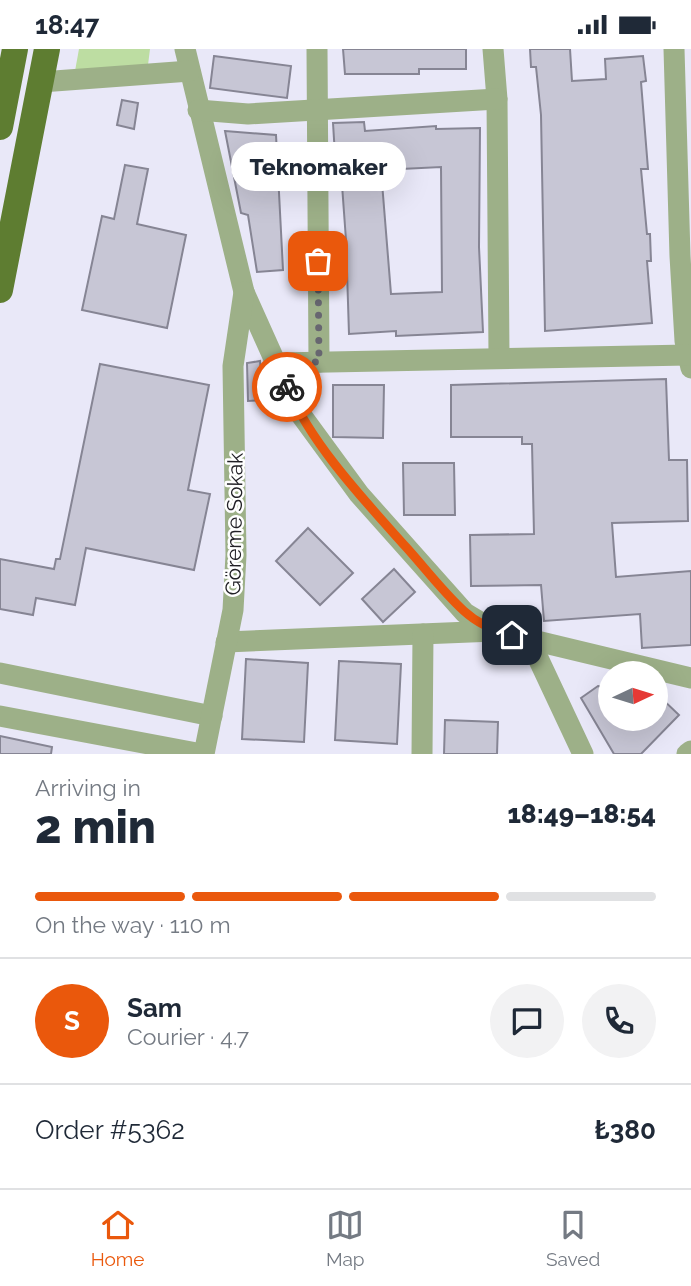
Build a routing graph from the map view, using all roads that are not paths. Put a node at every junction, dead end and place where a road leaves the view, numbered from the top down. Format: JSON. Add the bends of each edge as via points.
{"nodes":[{"id":1,"x":15,"y":49,"type":"edge"},
{"id":2,"x":47,"y":49,"type":"edge"},
{"id":3,"x":185,"y":49,"type":"edge"},
{"id":4,"x":317,"y":49,"type":"edge"},
{"id":5,"x":493,"y":49,"type":"edge"},
{"id":6,"x":674,"y":49,"type":"edge"},
{"id":7,"x":190,"y":71,"type":"junction"},
{"id":8,"x":41,"y":82,"type":"junction"},
{"id":9,"x":497,"y":99,"type":"junction"},
{"id":10,"x":316,"y":109,"type":"junction"},
{"id":11,"x":198,"y":110,"type":"junction"},
{"id":12,"x":683,"y":114,"type":"edge"},
{"id":13,"x":0,"y":127,"type":"edge"},
{"id":14,"x":0,"y":290,"type":"edge"},
{"id":15,"x":244,"y":292,"type":"junction"},
{"id":16,"x":499,"y":356,"type":"junction"},
{"id":17,"x":319,"y":362,"type":"junction"},
{"id":18,"x":690,"y":362,"type":"edge"},
{"id":19,"x":278,"y":363,"type":"junction"},
{"id":20,"x":495,"y":631,"type":"junction"},
{"id":21,"x":423,"y":634,"type":"junction"},
{"id":22,"x":529,"y":639,"type":"junction"},
{"id":23,"x":226,"y":642,"type":"junction"},
{"id":24,"x":0,"y":673,"type":"edge"},
{"id":25,"x":691,"y":678,"type":"edge"},
{"id":26,"x":0,"y":716,"type":"edge"},
{"id":27,"x":212,"y":716,"type":"junction"},
{"id":28,"x":203,"y":754,"type":"edge"},
{"id":29,"x":422,"y":754,"type":"edge"},
{"id":30,"x":583,"y":754,"type":"edge"}],
"edges":[{"from":1,"to":13,"type":"main road"},
{"from":2,"to":8,"type":"main road"},
{"from":3,"to":7,"type":"street"},
{"from":4,"to":10,"type":"street"},
{"from":5,"to":9,"type":"street"},
{"from":6,"to":12,"type":"street"},
{"from":7,"to":8,"type":"street"},
{"from":7,"to":11,"type":"street"},
{"from":8,"to":14,"type":"main road"},
{"from":9,"to":10,"type":"street"},
{"from":9,"to":16,"type":"street"},
{"from":10,"to":11,"type":"street","via":[[248,114]]},
{"from":10,"to":17,"type":"street"},
{"from":11,"to":15,"type":"street"},
{"from":12,"to":18,"type":"street","via":[[680,256]]},
{"from":15,"to":19,"type":"street"},
{"from":15,"to":23,"type":"street","name":"Göreme Sokak","via":[[233,366],[236,555]]},
{"from":16,"to":17,"type":"street"},
{"from":16,"to":18,"type":"street"},
{"from":17,"to":19,"type":"street"},
{"from":19,"to":20,"type":"street","via":[[296,408],[359,494],[465,613]]},
{"from":20,"to":21,"type":"street"},
{"from":20,"to":22,"type":"street"},
{"from":21,"to":23,"type":"street"},
{"from":21,"to":29,"type":"street"},
{"from":22,"to":25,"type":"street"},
{"from":22,"to":30,"type":"street"},
{"from":23,"to":27,"type":"street","name":"Göreme Sokak"},
{"from":24,"to":27,"type":"street"},
{"from":26,"to":28,"type":"street"},
{"from":27,"to":28,"type":"street","name":"Göreme Sokak"}]}
